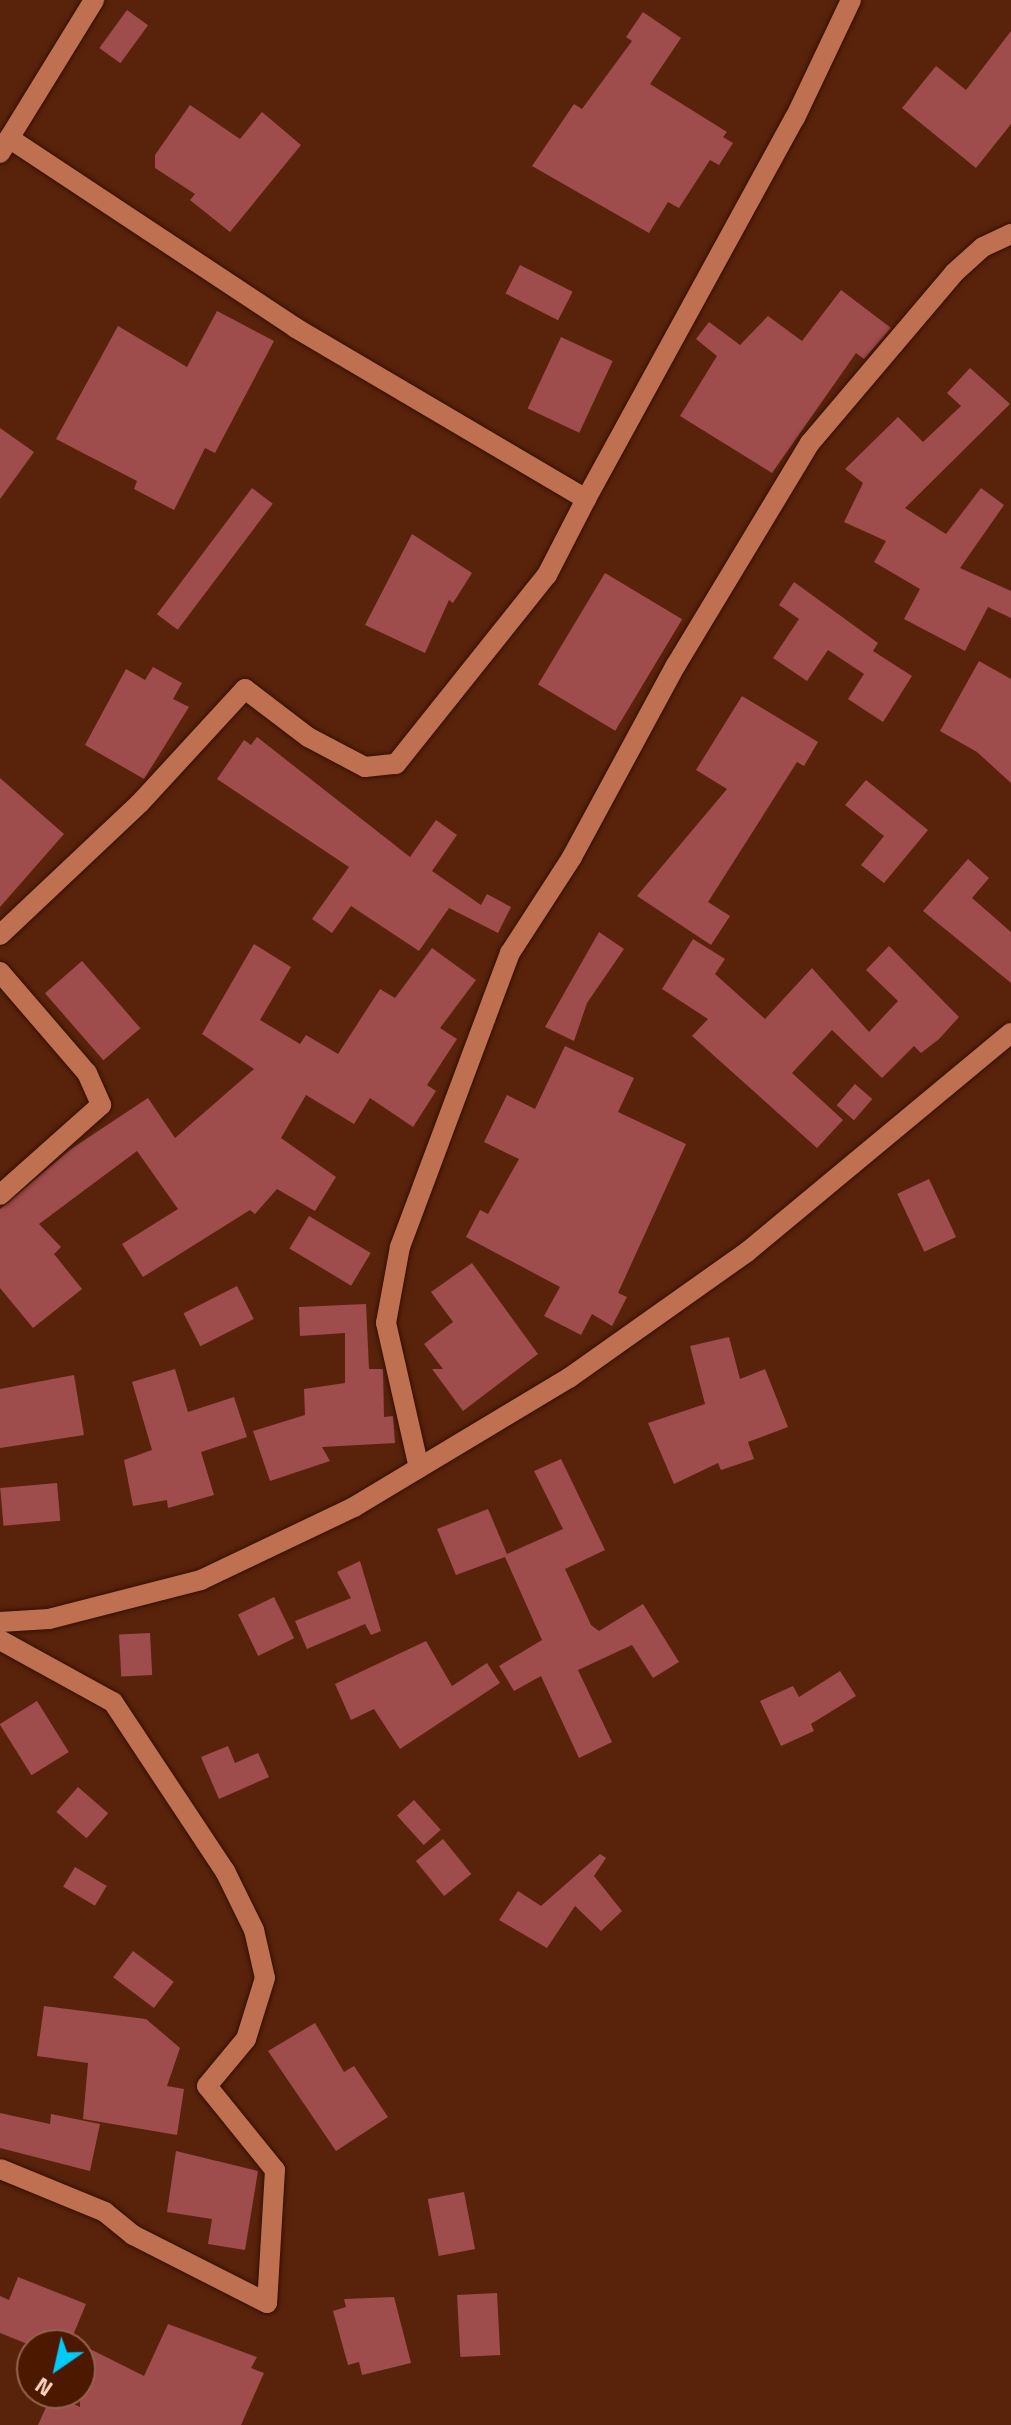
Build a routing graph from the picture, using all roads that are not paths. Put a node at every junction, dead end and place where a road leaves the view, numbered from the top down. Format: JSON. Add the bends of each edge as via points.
{"nodes":[{"id":1,"x":94,"y":0,"type":"edge"},
{"id":2,"x":851,"y":0,"type":"edge"},
{"id":3,"x":4,"y":146,"type":"edge"},
{"id":4,"x":1011,"y":234,"type":"edge"},
{"id":5,"x":586,"y":499,"type":"junction"},
{"id":6,"x":0,"y":935,"type":"edge"},
{"id":7,"x":0,"y":972,"type":"edge"},
{"id":8,"x":1011,"y":1033,"type":"edge"},
{"id":9,"x":0,"y":1195,"type":"edge"},
{"id":10,"x":419,"y":1468,"type":"junction"},
{"id":11,"x":0,"y":1622,"type":"edge"},
{"id":12,"x":0,"y":1640,"type":"edge"},
{"id":13,"x":0,"y":2169,"type":"edge"}],
"edges":[{"from":1,"to":3,"type":"street"},
{"from":2,"to":5,"type":"street","via":[[795,118]]},
{"from":3,"to":5,"type":"street","via":[[296,328]]},
{"from":4,"to":10,"type":"street","via":[[983,247],[954,273],[810,443],[676,665],[572,857],[510,953],[400,1247],[386,1323]]},
{"from":5,"to":6,"type":"street","via":[[547,575],[396,764],[365,767],[308,737],[245,689],[82,861]]},
{"from":7,"to":9,"type":"street","via":[[87,1073],[101,1105]]},
{"from":8,"to":10,"type":"street","via":[[747,1252],[569,1378]]},
{"from":10,"to":11,"type":"street","via":[[276,1548],[201,1580],[49,1619]]},
{"from":12,"to":13,"type":"street","via":[[113,1702],[225,1871],[254,1930],[265,1978],[246,2039],[207,2086],[275,2170],[267,2303],[133,2235],[105,2212]]}]}
